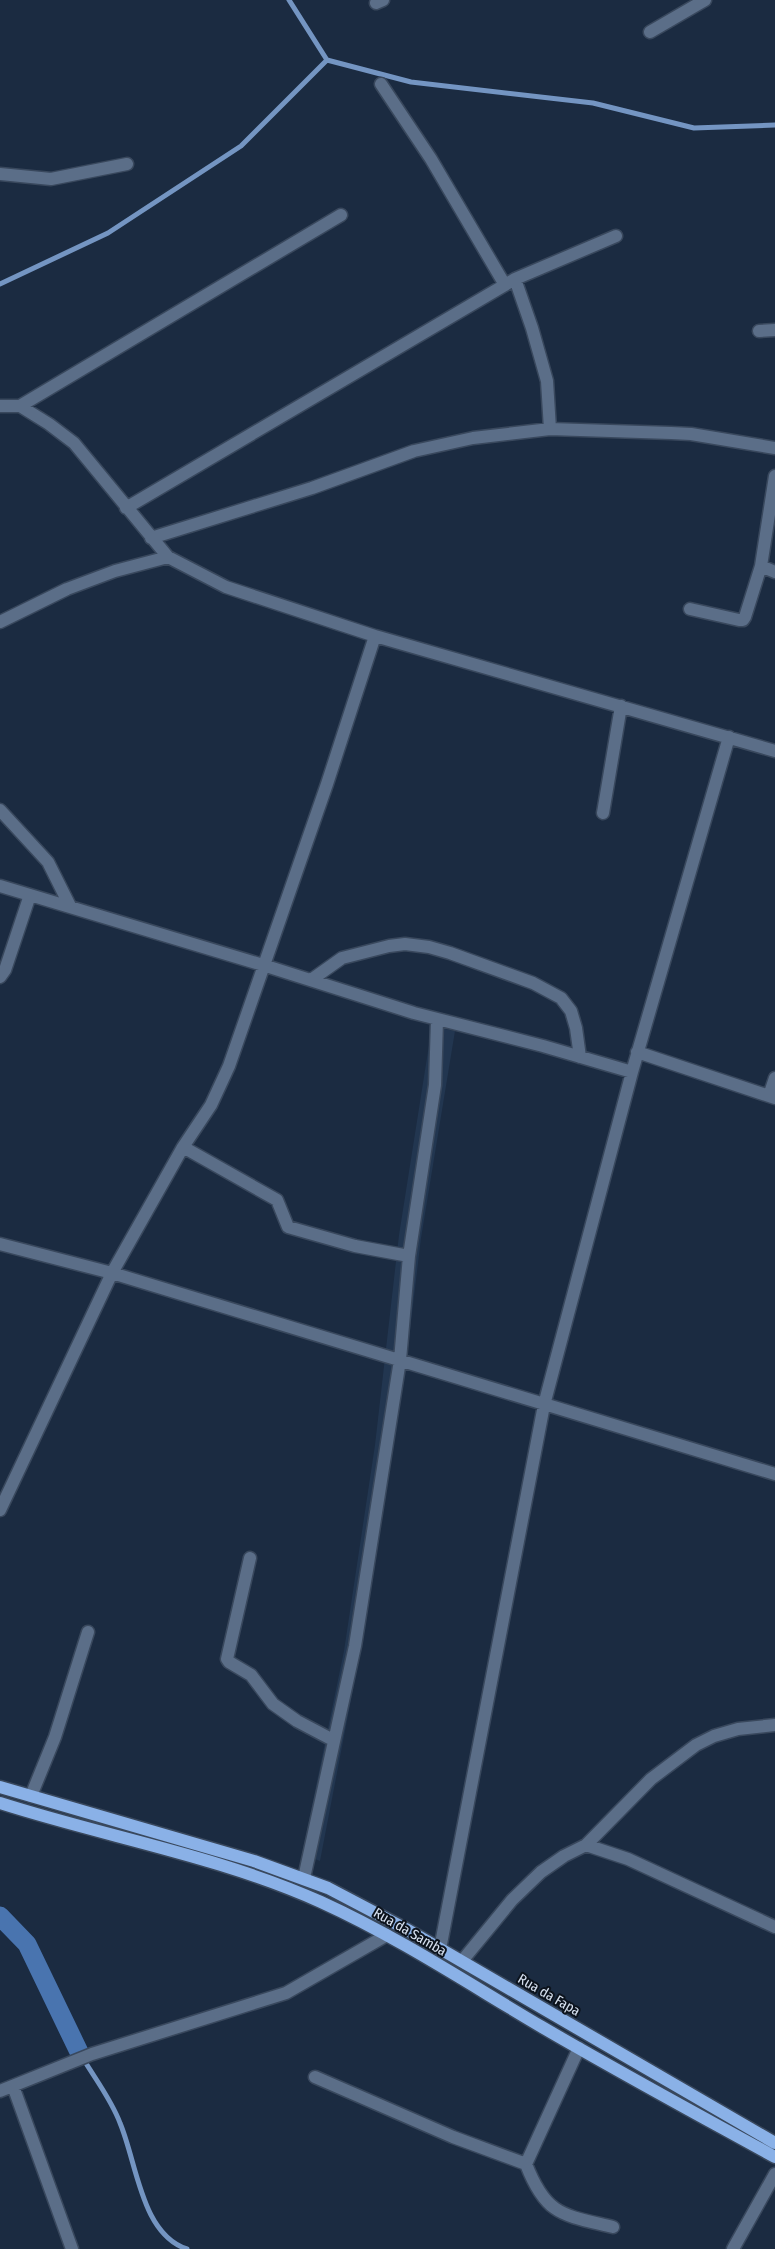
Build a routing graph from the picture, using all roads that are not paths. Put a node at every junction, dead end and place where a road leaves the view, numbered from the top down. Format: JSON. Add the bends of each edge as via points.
{"nodes":[{"id":1,"x":705,"y":0,"type":"edge"},
{"id":2,"x":650,"y":32,"type":"dead end"},
{"id":3,"x":380,"y":84,"type":"dead end"},
{"id":4,"x":127,"y":164,"type":"dead end"},
{"id":5,"x":0,"y":174,"type":"edge"},
{"id":6,"x":341,"y":215,"type":"dead end"},
{"id":7,"x":616,"y":236,"type":"dead end"},
{"id":8,"x":510,"y":282,"type":"junction"},
{"id":9,"x":775,"y":330,"type":"edge"},
{"id":10,"x":758,"y":331,"type":"dead end"},
{"id":11,"x":0,"y":406,"type":"edge"},
{"id":12,"x":20,"y":406,"type":"junction"},
{"id":13,"x":550,"y":429,"type":"junction"},
{"id":14,"x":775,"y":448,"type":"edge"},
{"id":15,"x":775,"y":476,"type":"edge"},
{"id":16,"x":126,"y":508,"type":"junction"},
{"id":17,"x":151,"y":538,"type":"junction"},
{"id":18,"x":168,"y":557,"type":"junction"},
{"id":19,"x":761,"y":566,"type":"junction"},
{"id":20,"x":775,"y":572,"type":"edge"},
{"id":21,"x":690,"y":609,"type":"dead end"},
{"id":22,"x":0,"y":622,"type":"edge"},
{"id":23,"x":375,"y":636,"type":"junction"},
{"id":24,"x":621,"y":706,"type":"junction"},
{"id":25,"x":729,"y":737,"type":"junction"},
{"id":26,"x":775,"y":751,"type":"edge"},
{"id":27,"x":0,"y":810,"type":"edge"},
{"id":28,"x":603,"y":813,"type":"dead end"},
{"id":29,"x":0,"y":886,"type":"edge"},
{"id":30,"x":30,"y":895,"type":"junction"},
{"id":31,"x":70,"y":906,"type":"junction"},
{"id":32,"x":263,"y":965,"type":"junction"},
{"id":33,"x":0,"y":977,"type":"edge"},
{"id":34,"x":311,"y":980,"type":"junction"},
{"id":35,"x":437,"y":1020,"type":"junction"},
{"id":36,"x":637,"y":1052,"type":"junction"},
{"id":37,"x":580,"y":1057,"type":"junction"},
{"id":38,"x":632,"y":1072,"type":"junction"},
{"id":39,"x":775,"y":1078,"type":"edge"},
{"id":40,"x":772,"y":1097,"type":"edge"},
{"id":41,"x":183,"y":1147,"type":"junction"},
{"id":42,"x":0,"y":1244,"type":"edge"},
{"id":43,"x":409,"y":1256,"type":"junction"},
{"id":44,"x":112,"y":1273,"type":"junction"},
{"id":45,"x":400,"y":1360,"type":"junction"},
{"id":46,"x":544,"y":1405,"type":"junction"},
{"id":47,"x":775,"y":1474,"type":"edge"},
{"id":48,"x":0,"y":1510,"type":"edge"},
{"id":49,"x":250,"y":1558,"type":"dead end"},
{"id":50,"x":88,"y":1632,"type":"dead end"},
{"id":51,"x":775,"y":1725,"type":"edge"},
{"id":52,"x":333,"y":1740,"type":"junction"},
{"id":53,"x":0,"y":1787,"type":"edge"},
{"id":54,"x":31,"y":1796,"type":"junction"},
{"id":55,"x":0,"y":1803,"type":"edge"},
{"id":56,"x":586,"y":1845,"type":"junction"},
{"id":57,"x":304,"y":1878,"type":"junction"},
{"id":58,"x":775,"y":1928,"type":"edge"},
{"id":59,"x":387,"y":1935,"type":"junction"},
{"id":60,"x":440,"y":1949,"type":"junction"},
{"id":61,"x":462,"y":1961,"type":"junction"},
{"id":62,"x":579,"y":2048,"type":"junction"},
{"id":63,"x":314,"y":2077,"type":"dead end"},
{"id":64,"x":13,"y":2086,"type":"junction"},
{"id":65,"x":0,"y":2091,"type":"edge"},
{"id":66,"x":775,"y":2143,"type":"edge"},
{"id":67,"x":775,"y":2157,"type":"edge"},
{"id":68,"x":526,"y":2164,"type":"junction"},
{"id":69,"x":775,"y":2174,"type":"edge"},
{"id":70,"x":613,"y":2227,"type":"dead end"},
{"id":71,"x":72,"y":2249,"type":"edge"},
{"id":72,"x":733,"y":2249,"type":"edge"}],
"edges":[{"from":1,"to":2,"type":"street"},
{"from":3,"to":8,"type":"street"},
{"from":4,"to":5,"type":"street","via":[[51,179]]},
{"from":6,"to":12,"type":"street"},
{"from":7,"to":8,"type":"street"},
{"from":8,"to":13,"type":"street","via":[[532,328],[547,381]]},
{"from":8,"to":16,"type":"street"},
{"from":9,"to":10,"type":"street"},
{"from":11,"to":12,"type":"street"},
{"from":12,"to":16,"type":"street","via":[[74,443]]},
{"from":13,"to":14,"type":"street","via":[[691,434]]},
{"from":13,"to":17,"type":"street","via":[[473,438],[414,451],[312,488]]},
{"from":15,"to":19,"type":"street"},
{"from":16,"to":17,"type":"street"},
{"from":17,"to":18,"type":"street"},
{"from":18,"to":22,"type":"street","via":[[114,571],[67,589]]},
{"from":18,"to":23,"type":"street","via":[[226,587]]},
{"from":19,"to":20,"type":"street"},
{"from":19,"to":21,"type":"street","via":[[743,620]]},
{"from":23,"to":24,"type":"street"},
{"from":23,"to":32,"type":"street"},
{"from":24,"to":25,"type":"street"},
{"from":24,"to":28,"type":"street"},
{"from":25,"to":26,"type":"street"},
{"from":25,"to":36,"type":"street"},
{"from":27,"to":31,"type":"street","via":[[48,862]]},
{"from":29,"to":30,"type":"street"},
{"from":30,"to":31,"type":"street"},
{"from":30,"to":33,"type":"street"},
{"from":31,"to":32,"type":"street"},
{"from":32,"to":34,"type":"street"},
{"from":32,"to":41,"type":"street","via":[[229,1066],[211,1105]]},
{"from":34,"to":35,"type":"street"},
{"from":34,"to":37,"type":"street","via":[[342,958],[389,946],[421,946],[450,953],[533,983],[561,998],[572,1012]]},
{"from":35,"to":37,"type":"street"},
{"from":35,"to":43,"type":"street","via":[[435,1085]]},
{"from":36,"to":38,"type":"street"},
{"from":36,"to":40,"type":"street"},
{"from":37,"to":38,"type":"street"},
{"from":38,"to":46,"type":"street"},
{"from":39,"to":40,"type":"street"},
{"from":41,"to":43,"type":"street","via":[[277,1200],[288,1227],[355,1246]]},
{"from":41,"to":44,"type":"street"},
{"from":42,"to":44,"type":"street"},
{"from":43,"to":45,"type":"street"},
{"from":44,"to":45,"type":"street"},
{"from":44,"to":48,"type":"street"},
{"from":45,"to":46,"type":"street"},
{"from":45,"to":52,"type":"street","via":[[355,1646]]},
{"from":46,"to":47,"type":"street"},
{"from":46,"to":60,"type":"street"},
{"from":49,"to":52,"type":"street","via":[[227,1659],[251,1675],[273,1704]]},
{"from":50,"to":54,"type":"street"},
{"from":51,"to":56,"type":"street","via":[[738,1729],[696,1745],[651,1779]]},
{"from":52,"to":57,"type":"street"},
{"from":53,"to":54,"type":"main road"},
{"from":54,"to":57,"type":"main road"},
{"from":55,"to":59,"type":"main road","name":"Rua da Samba","via":[[227,1868],[319,1901]]},
{"from":56,"to":58,"type":"street","via":[[628,1859]]},
{"from":56,"to":61,"type":"street","via":[[535,1877]]},
{"from":57,"to":60,"type":"main road","name":"Rua da Fapa","via":[[367,1907]]},
{"from":59,"to":62,"type":"main road","name":"Rua da Samba"},
{"from":59,"to":64,"type":"street","via":[[286,1993],[92,2054]]},
{"from":60,"to":61,"type":"main road","name":"Rua da Fapa"},
{"from":61,"to":66,"type":"main road","name":"Rua da Fapa"},
{"from":62,"to":67,"type":"main road","name":"Rua da Samba"},
{"from":62,"to":68,"type":"street"},
{"from":63,"to":68,"type":"street","via":[[453,2137]]},
{"from":64,"to":65,"type":"street"},
{"from":64,"to":71,"type":"street"},
{"from":68,"to":70,"type":"street","via":[[535,2186],[563,2215]]},
{"from":69,"to":72,"type":"street"}]}
